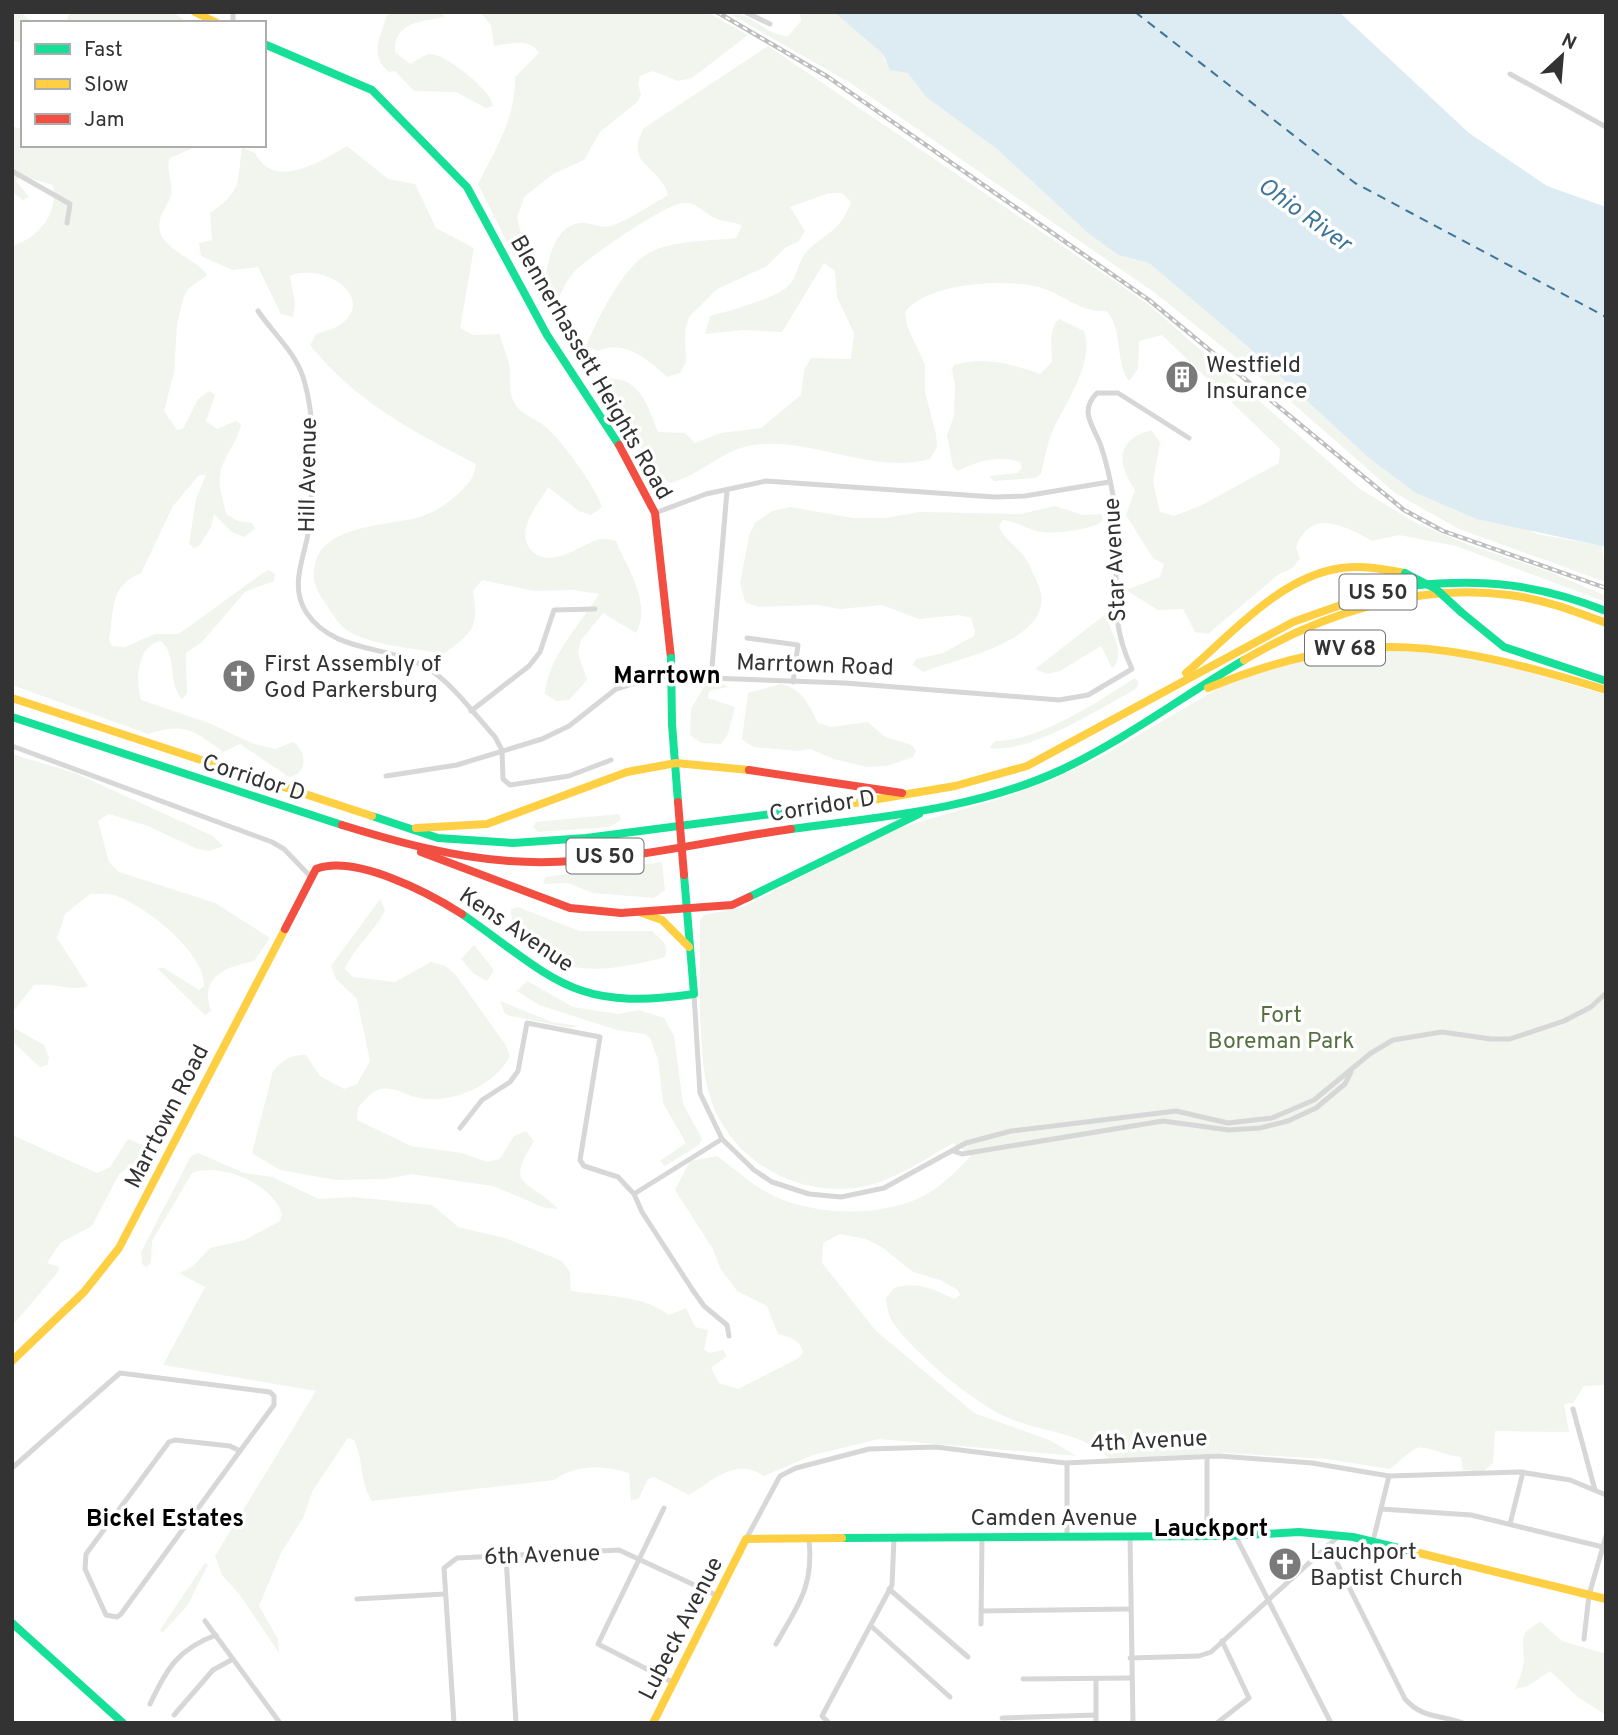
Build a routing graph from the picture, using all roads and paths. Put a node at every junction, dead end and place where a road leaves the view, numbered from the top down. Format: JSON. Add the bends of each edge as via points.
{"nodes":[{"id":1,"x":195,"y":12,"type":"edge"},
{"id":2,"x":745,"y":12,"type":"edge"},
{"id":3,"x":213,"y":21,"type":"edge"},
{"id":4,"x":770,"y":24,"type":"dead end"},
{"id":5,"x":266,"y":45,"type":"edge"},
{"id":6,"x":1510,"y":74,"type":"dead end"},
{"id":7,"x":1606,"y":127,"type":"edge"},
{"id":8,"x":12,"y":171,"type":"edge"},
{"id":9,"x":67,"y":223,"type":"dead end"},
{"id":10,"x":258,"y":311,"type":"dead end"},
{"id":11,"x":1189,"y":438,"type":"dead end"},
{"id":12,"x":1109,"y":482,"type":"junction"},
{"id":13,"x":727,"y":491,"type":"junction"},
{"id":14,"x":655,"y":513,"type":"junction"},
{"id":15,"x":595,"y":610,"type":"dead end"},
{"id":16,"x":1606,"y":611,"type":"edge"},
{"id":17,"x":1606,"y":623,"type":"edge"},
{"id":18,"x":747,"y":638,"type":"dead end"},
{"id":19,"x":1132,"y":669,"type":"joint"},
{"id":20,"x":711,"y":680,"type":"junction"},
{"id":21,"x":1606,"y":681,"type":"edge"},
{"id":22,"x":793,"y":682,"type":"junction"},
{"id":23,"x":1167,"y":688,"type":"junction"},
{"id":24,"x":1606,"y":690,"type":"edge"},
{"id":25,"x":1189,"y":695,"type":"junction"},
{"id":26,"x":12,"y":698,"type":"edge"},
{"id":27,"x":471,"y":711,"type":"junction"},
{"id":28,"x":12,"y":717,"type":"edge"},
{"id":29,"x":12,"y":746,"type":"edge"},
{"id":30,"x":502,"y":750,"type":"junction"},
{"id":31,"x":611,"y":760,"type":"dead end"},
{"id":32,"x":676,"y":763,"type":"junction"},
{"id":33,"x":386,"y":776,"type":"dead end"},
{"id":34,"x":924,"y":795,"type":"junction"},
{"id":35,"x":953,"y":802,"type":"junction"},
{"id":36,"x":403,"y":827,"type":"junction"},
{"id":37,"x":382,"y":838,"type":"junction"},
{"id":38,"x":323,"y":866,"type":"joint"},
{"id":39,"x":310,"y":876,"type":"junction"},
{"id":40,"x":685,"y":908,"type":"junction"},
{"id":41,"x":636,"y":912,"type":"junction"},
{"id":42,"x":689,"y":947,"type":"junction"},
{"id":43,"x":1606,"y":993,"type":"edge"},
{"id":44,"x":694,"y":994,"type":"junction"},
{"id":45,"x":1351,"y":1072,"type":"junction"},
{"id":46,"x":1321,"y":1095,"type":"junction"},
{"id":47,"x":1325,"y":1101,"type":"junction"},
{"id":48,"x":1118,"y":1116,"type":"junction"},
{"id":49,"x":460,"y":1128,"type":"dead end"},
{"id":50,"x":1120,"y":1128,"type":"junction"},
{"id":51,"x":722,"y":1139,"type":"junction"},
{"id":52,"x":953,"y":1151,"type":"junction"},
{"id":53,"x":634,"y":1194,"type":"junction"},
{"id":54,"x":729,"y":1336,"type":"dead end"},
{"id":55,"x":12,"y":1361,"type":"edge"},
{"id":56,"x":1573,"y":1409,"type":"dead end"},
{"id":57,"x":240,"y":1451,"type":"junction"},
{"id":58,"x":1207,"y":1457,"type":"junction"},
{"id":59,"x":1067,"y":1463,"type":"junction"},
{"id":60,"x":12,"y":1468,"type":"edge"},
{"id":61,"x":1523,"y":1472,"type":"junction"},
{"id":62,"x":1389,"y":1476,"type":"junction"},
{"id":63,"x":1595,"y":1490,"type":"junction"},
{"id":64,"x":1606,"y":1495,"type":"edge"},
{"id":65,"x":664,"y":1508,"type":"dead end"},
{"id":66,"x":1381,"y":1509,"type":"junction"},
{"id":67,"x":1510,"y":1524,"type":"junction"},
{"id":68,"x":1235,"y":1535,"type":"junction"},
{"id":69,"x":1340,"y":1535,"type":"junction"},
{"id":70,"x":1067,"y":1536,"type":"junction"},
{"id":71,"x":1130,"y":1536,"type":"junction"},
{"id":72,"x":1207,"y":1536,"type":"junction"},
{"id":73,"x":1606,"y":1536,"type":"edge"},
{"id":74,"x":982,"y":1537,"type":"junction"},
{"id":75,"x":894,"y":1538,"type":"junction"},
{"id":76,"x":746,"y":1539,"type":"junction"},
{"id":77,"x":809,"y":1539,"type":"junction"},
{"id":78,"x":1373,"y":1541,"type":"junction"},
{"id":79,"x":1328,"y":1545,"type":"junction"},
{"id":80,"x":1604,"y":1548,"type":"edge"},
{"id":81,"x":740,"y":1551,"type":"joint"},
{"id":82,"x":506,"y":1557,"type":"junction"},
{"id":83,"x":638,"y":1558,"type":"junction"},
{"id":84,"x":890,"y":1590,"type":"junction"},
{"id":85,"x":445,"y":1594,"type":"junction"},
{"id":86,"x":718,"y":1595,"type":"junction"},
{"id":87,"x":1589,"y":1595,"type":"junction"},
{"id":88,"x":357,"y":1599,"type":"dead end"},
{"id":89,"x":1268,"y":1599,"type":"junction"},
{"id":90,"x":1606,"y":1599,"type":"edge"},
{"id":91,"x":1129,"y":1609,"type":"junction"},
{"id":92,"x":982,"y":1611,"type":"junction"},
{"id":93,"x":205,"y":1620,"type":"dead end"},
{"id":94,"x":12,"y":1623,"type":"edge"},
{"id":95,"x":981,"y":1624,"type":"dead end"},
{"id":96,"x":871,"y":1626,"type":"junction"},
{"id":97,"x":216,"y":1635,"type":"junction"},
{"id":98,"x":1584,"y":1639,"type":"dead end"},
{"id":99,"x":1223,"y":1641,"type":"junction"},
{"id":100,"x":776,"y":1644,"type":"dead end"},
{"id":101,"x":968,"y":1657,"type":"dead end"},
{"id":102,"x":1130,"y":1657,"type":"junction"},
{"id":103,"x":233,"y":1659,"type":"junction"},
{"id":104,"x":1096,"y":1678,"type":"junction"},
{"id":105,"x":1130,"y":1678,"type":"junction"},
{"id":106,"x":1023,"y":1679,"type":"dead end"},
{"id":107,"x":674,"y":1683,"type":"junction"},
{"id":108,"x":950,"y":1697,"type":"dead end"},
{"id":109,"x":150,"y":1704,"type":"dead end"},
{"id":110,"x":174,"y":1715,"type":"dead end"},
{"id":111,"x":1002,"y":1718,"type":"dead end"},
{"id":112,"x":1096,"y":1719,"type":"edge"},
{"id":113,"x":827,"y":1721,"type":"edge"},
{"id":114,"x":123,"y":1723,"type":"edge"},
{"id":115,"x":280,"y":1723,"type":"edge"},
{"id":116,"x":454,"y":1723,"type":"edge"},
{"id":117,"x":516,"y":1723,"type":"edge"},
{"id":118,"x":653,"y":1723,"type":"edge"},
{"id":119,"x":1133,"y":1723,"type":"edge"},
{"id":120,"x":1217,"y":1723,"type":"edge"},
{"id":121,"x":1331,"y":1723,"type":"edge"},
{"id":122,"x":1463,"y":1723,"type":"edge"}],
"edges":[{"from":1,"to":3,"type":"main road"},
{"from":2,"to":4,"type":"street"},
{"from":5,"to":14,"type":"main road","name":"Blennerhassett Heights Road","via":[[372,90],[453,169],[489,223],[550,342],[619,444]]},
{"from":6,"to":7,"type":"street"},
{"from":8,"to":9,"type":"street","via":[[70,204]]},
{"from":10,"to":27,"type":"street","name":"Hill Avenue","via":[[293,356],[306,390],[312,443],[310,523],[298,576],[304,610],[335,639],[426,667]]},
{"from":11,"to":12,"type":"street","name":"Star Avenue","via":[[1118,393],[1097,393],[1088,407],[1088,421],[1100,442]]},
{"from":12,"to":13,"type":"street","via":[[994,497],[795,480],[766,481]]},
{"from":12,"to":19,"type":"street","name":"Star Avenue","via":[[1116,520],[1113,586],[1117,631]]},
{"from":13,"to":14,"type":"street"},
{"from":13,"to":20,"type":"street"},
{"from":14,"to":32,"type":"main road","name":"Blennerhassett Heights Road","bridge":true,"via":[[671,657]]},
{"from":15,"to":27,"type":"street","via":[[554,610],[540,652]]},
{"from":16,"to":23,"type":"main road","name":"Corridor D","number":"US 50","via":[[1522,584],[1463,581],[1418,585],[1319,611]]},
{"from":17,"to":25,"type":"main road","name":"Corridor D","number":"US 50","via":[[1560,604],[1506,592],[1410,596],[1353,610],[1293,633]]},
{"from":18,"to":22,"type":"street","via":[[798,645]]},
{"from":19,"to":22,"type":"street","name":"Marrtown Road","via":[[1088,695],[1059,700]]},
{"from":20,"to":22,"type":"street","name":"Marrtown Road"},
{"from":20,"to":30,"type":"street","name":"Marrtown Road","via":[[658,676],[634,682],[616,689],[569,726]]},
{"from":21,"to":23,"type":"main road","bridge":true,"via":[[1504,647],[1436,589],[1405,573],[1356,565],[1302,579]]},
{"from":23,"to":34,"type":"main road","name":"Corridor D","number":"US 50","via":[[1027,766],[980,783]]},
{"from":24,"to":25,"type":"main road","number":"WV 68","via":[[1490,655],[1389,645],[1286,659]]},
{"from":25,"to":35,"type":"main road","name":"Corridor D","number":"US 50","via":[[1090,755],[1037,780]]},
{"from":26,"to":36,"type":"main road","name":"Corridor D","number":"US 50"},
{"from":27,"to":30,"type":"street","name":"Hill Avenue"},
{"from":28,"to":37,"type":"main road","name":"Corridor D","number":"US 50"},
{"from":29,"to":39,"type":"street","via":[[272,842]]},
{"from":30,"to":31,"type":"street","via":[[503,779],[510,785],[569,776]]},
{"from":30,"to":33,"type":"street","name":"Marrtown Road","via":[[457,765]]},
{"from":32,"to":34,"type":"main road"},
{"from":32,"to":36,"type":"main road","via":[[627,772],[487,824]]},
{"from":32,"to":40,"type":"main road","name":"Blennerhassett Heights Road","bridge":true},
{"from":34,"to":36,"type":"main road","name":"Corridor D","number":"US 50","via":[[732,817],[572,842],[484,845]]},
{"from":35,"to":37,"type":"main road","name":"Corridor D","number":"US 50","via":[[545,862],[471,858]]},
{"from":35,"to":40,"type":"main road","via":[[899,821],[732,905]]},
{"from":37,"to":41,"type":"main road","via":[[570,908]]},
{"from":38,"to":39,"type":"main road","name":"Marrtown Road"},
{"from":38,"to":44,"type":"main road","name":"Kens Avenue","via":[[347,866],[424,892],[549,977],[578,990],[612,998]]},
{"from":39,"to":55,"type":"main road","name":"Marrtown Road","via":[[119,1248],[84,1292]]},
{"from":40,"to":41,"type":"main road"},
{"from":40,"to":42,"type":"main road","name":"Blennerhassett Heights Road"},
{"from":41,"to":42,"type":"main road","via":[[662,920]]},
{"from":42,"to":44,"type":"main road","name":"Blennerhassett Heights Road"},
{"from":43,"to":45,"type":"street","via":[[1564,1021],[1510,1039],[1442,1032],[1392,1040]]},
{"from":44,"to":51,"type":"street","via":[[700,1093]]},
{"from":45,"to":46,"type":"street"},
{"from":45,"to":47,"type":"street","via":[[1345,1084]]},
{"from":46,"to":47,"type":"street"},
{"from":46,"to":48,"type":"street","via":[[1287,1114],[1259,1121],[1228,1123],[1176,1111]]},
{"from":47,"to":50,"type":"street","via":[[1302,1115],[1260,1128],[1229,1130],[1171,1121]]},
{"from":48,"to":50,"type":"street"},
{"from":48,"to":52,"type":"street","via":[[988,1136]]},
{"from":49,"to":53,"type":"street","via":[[482,1100],[510,1082],[518,1071],[527,1024],[600,1037],[580,1160],[584,1167],[618,1177]]},
{"from":50,"to":52,"type":"street","via":[[962,1154]]},
{"from":51,"to":52,"type":"street","via":[[772,1182],[809,1194],[842,1197],[884,1188]]},
{"from":51,"to":53,"type":"street"},
{"from":53,"to":54,"type":"street","via":[[692,1289],[727,1325]]},
{"from":56,"to":63,"type":"street"},
{"from":57,"to":57,"type":"street","via":[[169,1442],[84,1562],[106,1615],[121,1614]]},
{"from":57,"to":60,"type":"street","via":[[275,1401],[270,1392],[120,1373]]},
{"from":58,"to":59,"type":"street","name":"4th Avenue"},
{"from":58,"to":62,"type":"street","name":"4th Avenue","via":[[1312,1464]]},
{"from":58,"to":72,"type":"street"},
{"from":59,"to":70,"type":"street"},
{"from":59,"to":76,"type":"street","name":"4th Avenue","via":[[936,1447],[869,1449],[780,1476]]},
{"from":61,"to":62,"type":"street","name":"4th Avenue"},
{"from":61,"to":63,"type":"street","name":"4th Avenue","via":[[1570,1480]]},
{"from":61,"to":67,"type":"street"},
{"from":62,"to":66,"type":"street"},
{"from":63,"to":64,"type":"street","name":"4th Avenue"},
{"from":65,"to":83,"type":"street"},
{"from":66,"to":67,"type":"street","via":[[1471,1515]]},
{"from":66,"to":78,"type":"street"},
{"from":67,"to":80,"type":"street"},
{"from":68,"to":69,"type":"main road","name":"Camden Avenue"},
{"from":68,"to":72,"type":"main road","name":"Camden Avenue"},
{"from":68,"to":89,"type":"street"},
{"from":69,"to":78,"type":"main road","name":"Camden Avenue"},
{"from":69,"to":79,"type":"street"},
{"from":70,"to":71,"type":"main road","name":"Camden Avenue"},
{"from":70,"to":74,"type":"main road","name":"Camden Avenue"},
{"from":71,"to":72,"type":"main road","name":"Camden Avenue"},
{"from":71,"to":91,"type":"street"},
{"from":73,"to":80,"type":"street"},
{"from":74,"to":75,"type":"main road","name":"Camden Avenue"},
{"from":74,"to":92,"type":"street"},
{"from":75,"to":77,"type":"main road","name":"Camden Avenue"},
{"from":75,"to":84,"type":"street"},
{"from":76,"to":77,"type":"main road","name":"Camden Avenue"},
{"from":76,"to":81,"type":"main road","name":"4th Avenue"},
{"from":77,"to":100,"type":"street","via":[[807,1588]]},
{"from":78,"to":87,"type":"main road","name":"Camden Avenue"},
{"from":79,"to":89,"type":"street"},
{"from":79,"to":122,"type":"street","via":[[1405,1699],[1416,1711]]},
{"from":80,"to":87,"type":"street"},
{"from":81,"to":86,"type":"main road","name":"Lubeck Avenue"},
{"from":82,"to":83,"type":"street","name":"6th Avenue","via":[[620,1550]]},
{"from":82,"to":85,"type":"street","name":"6th Avenue","via":[[457,1558],[444,1568]]},
{"from":82,"to":117,"type":"street"},
{"from":83,"to":86,"type":"street","name":"6th Avenue"},
{"from":83,"to":107,"type":"street","via":[[597,1644]]},
{"from":84,"to":96,"type":"street"},
{"from":84,"to":101,"type":"street"},
{"from":85,"to":88,"type":"street"},
{"from":85,"to":116,"type":"street"},
{"from":86,"to":107,"type":"main road","name":"Lubeck Avenue"},
{"from":87,"to":90,"type":"main road","name":"Camden Avenue"},
{"from":87,"to":98,"type":"street"},
{"from":89,"to":99,"type":"street"},
{"from":89,"to":121,"type":"street"},
{"from":91,"to":92,"type":"street"},
{"from":91,"to":102,"type":"street"},
{"from":92,"to":95,"type":"street"},
{"from":93,"to":97,"type":"street"},
{"from":94,"to":114,"type":"main road"},
{"from":96,"to":108,"type":"street"},
{"from":96,"to":113,"type":"street","via":[[822,1716]]},
{"from":97,"to":103,"type":"street"},
{"from":97,"to":109,"type":"street","via":[[181,1654],[165,1671]]},
{"from":99,"to":102,"type":"street","via":[[1199,1656]]},
{"from":99,"to":120,"type":"street","via":[[1249,1698]]},
{"from":102,"to":105,"type":"street"},
{"from":103,"to":110,"type":"street","via":[[213,1670]]},
{"from":103,"to":115,"type":"street"},
{"from":104,"to":105,"type":"street"},
{"from":104,"to":106,"type":"street"},
{"from":104,"to":112,"type":"street"},
{"from":105,"to":119,"type":"street"},
{"from":107,"to":118,"type":"main road","name":"Lubeck Avenue"},
{"from":111,"to":112,"type":"street"}]}
